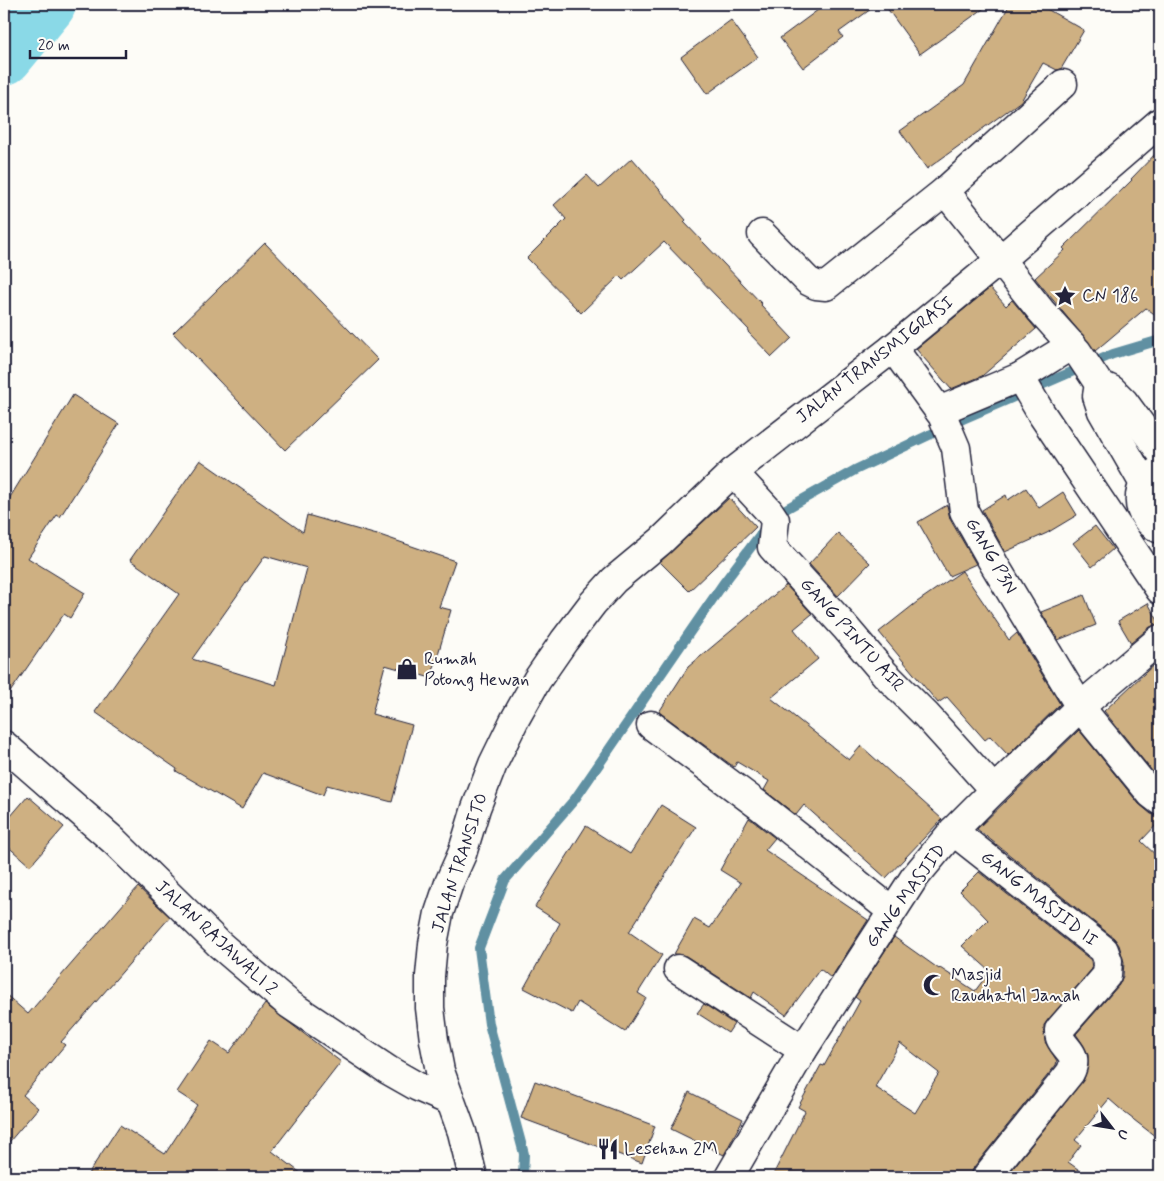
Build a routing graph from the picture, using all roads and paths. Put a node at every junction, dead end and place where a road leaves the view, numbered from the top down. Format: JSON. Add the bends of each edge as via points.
{"nodes":[{"id":1,"x":1063,"y":84,"type":"dead end"},
{"id":2,"x":1160,"y":122,"type":"edge"},
{"id":3,"x":945,"y":191,"type":"junction"},
{"id":4,"x":762,"y":234,"type":"dead end"},
{"id":5,"x":992,"y":249,"type":"junction"},
{"id":6,"x":893,"y":348,"type":"junction"},
{"id":7,"x":1075,"y":348,"type":"junction"},
{"id":8,"x":1024,"y":383,"type":"junction"},
{"id":9,"x":941,"y":413,"type":"junction"},
{"id":10,"x":1152,"y":459,"type":"edge"},
{"id":11,"x":733,"y":472,"type":"junction"},
{"id":12,"x":1160,"y":530,"type":"edge"},
{"id":13,"x":1160,"y":590,"type":"edge"},
{"id":14,"x":593,"y":603,"type":"joint"},
{"id":15,"x":1160,"y":639,"type":"edge"},
{"id":16,"x":1080,"y":707,"type":"junction"},
{"id":17,"x":651,"y":725,"type":"dead end"},
{"id":18,"x":4,"y":745,"type":"edge"},
{"id":19,"x":994,"y":790,"type":"junction"},
{"id":20,"x":1160,"y":801,"type":"edge"},
{"id":21,"x":953,"y":831,"type":"junction"},
{"id":22,"x":892,"y":912,"type":"junction"},
{"id":23,"x":678,"y":969,"type":"dead end"},
{"id":24,"x":803,"y":1050,"type":"junction"},
{"id":25,"x":450,"y":1101,"type":"junction"},
{"id":26,"x":473,"y":1177,"type":"edge"},
{"id":27,"x":729,"y":1177,"type":"edge"},
{"id":28,"x":986,"y":1177,"type":"edge"}],
"edges":[{"from":1,"to":3,"type":"street"},
{"from":2,"to":5,"type":"street","name":"JALAN TRANSMIGRASI"},
{"from":3,"to":4,"type":"street","via":[[826,286],[808,280]]},
{"from":3,"to":5,"type":"street"},
{"from":5,"to":6,"type":"street","name":"JALAN TRANSMIGRASI"},
{"from":5,"to":7,"type":"street"},
{"from":6,"to":9,"type":"street","name":"GANG P3N"},
{"from":6,"to":11,"type":"street","name":"JALAN TRANSMIGRASI"},
{"from":7,"to":8,"type":"street"},
{"from":7,"to":10,"type":"street","via":[[1098,382],[1124,402]]},
{"from":8,"to":9,"type":"street"},
{"from":8,"to":13,"type":"street"},
{"from":9,"to":16,"type":"street","name":"GANG P3N","via":[[956,448],[964,510]]},
{"from":10,"to":12,"type":"street","via":[[1140,494],[1147,520]]},
{"from":11,"to":14,"type":"street","name":"JALAN TRANSMIGRASI"},
{"from":11,"to":19,"type":"street","name":"GANG PINTU AIR","via":[[772,515],[772,547]]},
{"from":14,"to":25,"type":"street","name":"JALAN TRANSITO","via":[[537,680],[514,721],[494,764],[439,913],[433,944],[430,1008],[437,1055]]},
{"from":15,"to":16,"type":"street","name":"GANG MASJID"},
{"from":16,"to":19,"type":"street","name":"GANG MASJID"},
{"from":16,"to":20,"type":"street","name":"GANG P3N"},
{"from":17,"to":22,"type":"street","via":[[762,807]]},
{"from":18,"to":25,"type":"street","name":"JALAN RAJAWALI 2","via":[[114,841],[219,944],[288,1004],[388,1070]]},
{"from":19,"to":21,"type":"street","name":"GANG MASJID"},
{"from":21,"to":22,"type":"street","name":"GANG MASJID","via":[[914,878]]},
{"from":21,"to":28,"type":"street","name":"GANG MASJID II","via":[[1104,950],[1108,961],[1107,975],[1059,1030],[1061,1040],[1073,1056],[1074,1065],[1070,1073]]},
{"from":22,"to":24,"type":"street","name":"GANG MASJID"},
{"from":23,"to":24,"type":"street"},
{"from":24,"to":27,"type":"street","name":"GANG MASJID"},
{"from":25,"to":26,"type":"street","name":"JALAN TRANSITO","via":[[462,1132]]}]}
